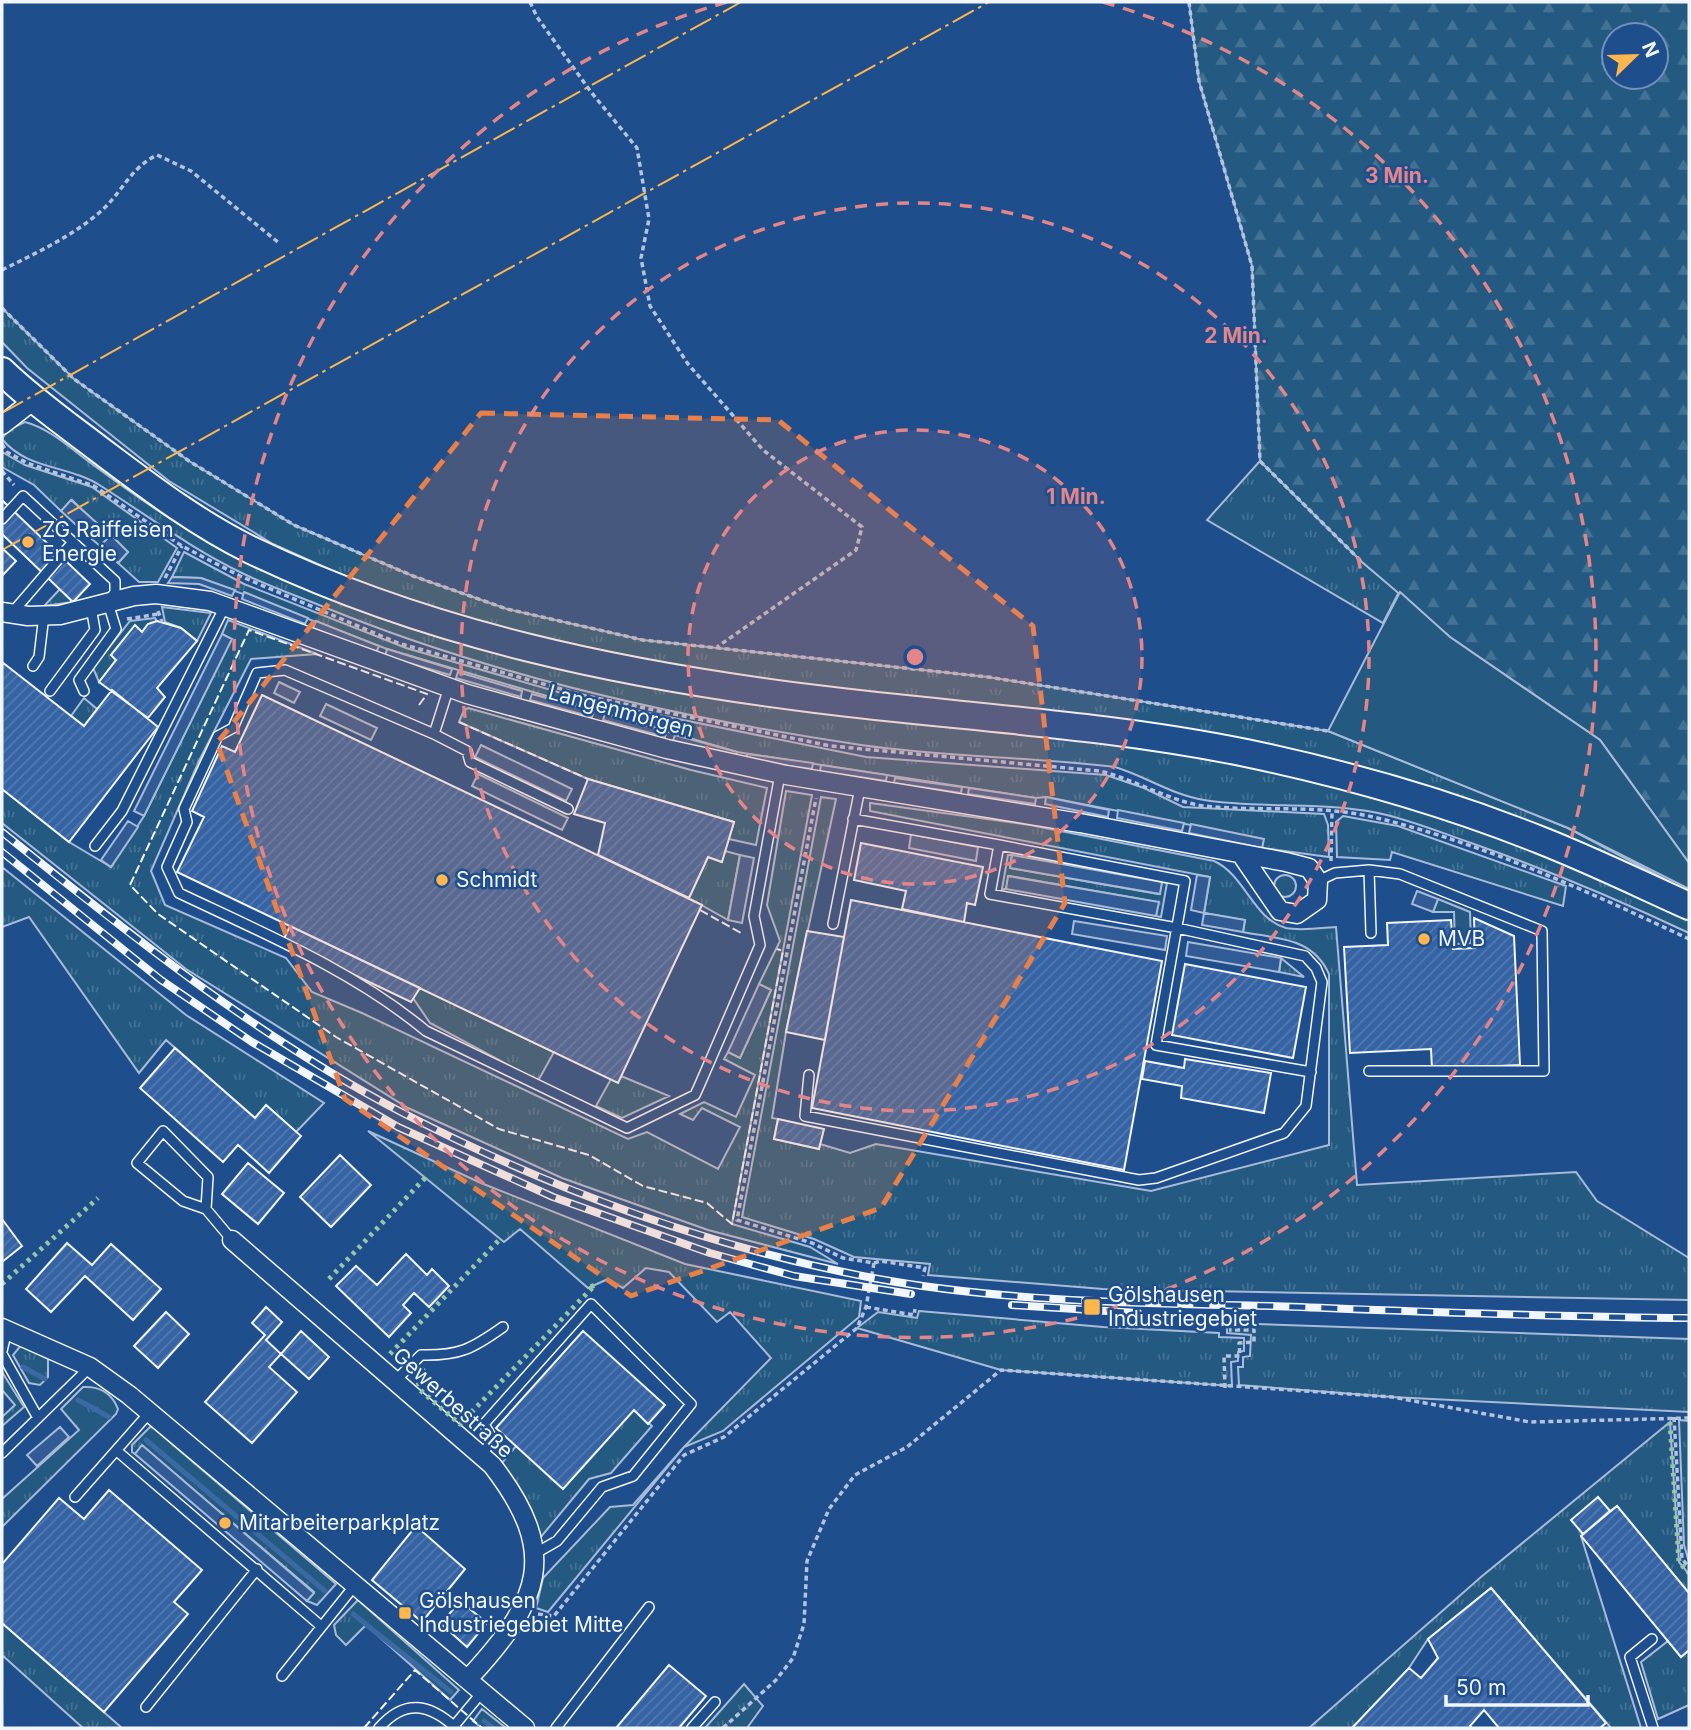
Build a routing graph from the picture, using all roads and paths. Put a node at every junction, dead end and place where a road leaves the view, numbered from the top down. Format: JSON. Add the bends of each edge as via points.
{"nodes":[{"id":1,"x":530,"y":2,"type":"edge"},
{"id":2,"x":1189,"y":2,"type":"edge"},
{"id":3,"x":279,"y":243,"type":"dead end"},
{"id":4,"x":2,"y":270,"type":"edge"},
{"id":5,"x":2,"y":308,"type":"edge"},
{"id":6,"x":6,"y":380,"type":"edge"},
{"id":7,"x":34,"y":400,"type":"junction"},
{"id":8,"x":2,"y":425,"type":"edge"},
{"id":9,"x":2,"y":471,"type":"edge"},
{"id":10,"x":23,"y":496,"type":"junction"},
{"id":11,"x":2,"y":519,"type":"edge"},
{"id":12,"x":74,"y":542,"type":"junction"},
{"id":13,"x":182,"y":546,"type":"dead end"},
{"id":14,"x":1362,"y":562,"type":"dead end"},
{"id":15,"x":115,"y":581,"type":"junction"},
{"id":16,"x":156,"y":594,"type":"junction"},
{"id":17,"x":134,"y":596,"type":"junction"},
{"id":18,"x":99,"y":605,"type":"junction"},
{"id":19,"x":225,"y":606,"type":"junction"},
{"id":20,"x":7,"y":612,"type":"edge"},
{"id":21,"x":159,"y":614,"type":"dead end"},
{"id":22,"x":44,"y":615,"type":"junction"},
{"id":23,"x":113,"y":621,"type":"junction"},
{"id":24,"x":715,"y":648,"type":"junction"},
{"id":25,"x":33,"y":666,"type":"dead end"},
{"id":26,"x":449,"y":687,"type":"junction"},
{"id":27,"x":50,"y":691,"type":"dead end"},
{"id":28,"x":84,"y":691,"type":"dead end"},
{"id":29,"x":1328,"y":731,"type":"dead end"},
{"id":30,"x":434,"y":734,"type":"junction"},
{"id":31,"x":780,"y":774,"type":"junction"},
{"id":32,"x":860,"y":788,"type":"junction"},
{"id":33,"x":568,"y":809,"type":"dead end"},
{"id":34,"x":1332,"y":811,"type":"dead end"},
{"id":35,"x":853,"y":819,"type":"junction"},
{"id":36,"x":999,"y":845,"type":"junction"},
{"id":37,"x":95,"y":846,"type":"dead end"},
{"id":38,"x":1241,"y":854,"type":"junction"},
{"id":39,"x":1369,"y":870,"type":"junction"},
{"id":40,"x":1316,"y":877,"type":"junction"},
{"id":41,"x":1689,"y":905,"type":"edge"},
{"id":42,"x":833,"y":924,"type":"dead end"},
{"id":43,"x":1177,"y":928,"type":"junction"},
{"id":44,"x":1371,"y":933,"type":"dead end"},
{"id":45,"x":1369,"y":1071,"type":"dead end"},
{"id":46,"x":1311,"y":1072,"type":"junction"},
{"id":47,"x":809,"y":1075,"type":"dead end"},
{"id":48,"x":206,"y":1209,"type":"junction"},
{"id":49,"x":232,"y":1240,"type":"joint"},
{"id":50,"x":874,"y":1264,"type":"dead end"},
{"id":51,"x":923,"y":1276,"type":"dead end"},
{"id":52,"x":866,"y":1307,"type":"dead end"},
{"id":53,"x":915,"y":1309,"type":"dead end"},
{"id":54,"x":503,"y":1327,"type":"dead end"},
{"id":55,"x":857,"y":1328,"type":"dead end"},
{"id":56,"x":5,"y":1329,"type":"edge"},
{"id":57,"x":1229,"y":1330,"type":"dead end"},
{"id":58,"x":2,"y":1353,"type":"edge"},
{"id":59,"x":90,"y":1367,"type":"junction"},
{"id":60,"x":396,"y":1380,"type":"junction"},
{"id":61,"x":1225,"y":1388,"type":"junction"},
{"id":62,"x":150,"y":1412,"type":"junction"},
{"id":63,"x":1674,"y":1417,"type":"junction"},
{"id":64,"x":38,"y":1418,"type":"junction"},
{"id":65,"x":1689,"y":1418,"type":"edge"},
{"id":66,"x":117,"y":1451,"type":"junction"},
{"id":67,"x":2,"y":1453,"type":"edge"},
{"id":68,"x":481,"y":1455,"type":"junction"},
{"id":69,"x":75,"y":1497,"type":"dead end"},
{"id":70,"x":536,"y":1553,"type":"junction"},
{"id":71,"x":1689,"y":1567,"type":"edge"},
{"id":72,"x":257,"y":1569,"type":"junction"},
{"id":73,"x":356,"y":1584,"type":"junction"},
{"id":74,"x":649,"y":1607,"type":"dead end"},
{"id":75,"x":522,"y":1611,"type":"junction"},
{"id":76,"x":321,"y":1626,"type":"junction"},
{"id":77,"x":1652,"y":1639,"type":"dead end"},
{"id":78,"x":282,"y":1676,"type":"dead end"},
{"id":79,"x":469,"y":1678,"type":"junction"},
{"id":80,"x":484,"y":1691,"type":"junction"},
{"id":81,"x":715,"y":1702,"type":"dead end"},
{"id":82,"x":146,"y":1707,"type":"dead end"},
{"id":83,"x":455,"y":1727,"type":"edge"},
{"id":84,"x":379,"y":1728,"type":"edge"},
{"id":85,"x":525,"y":1728,"type":"edge"},
{"id":86,"x":555,"y":1728,"type":"edge"},
{"id":87,"x":692,"y":1728,"type":"edge"},
{"id":88,"x":723,"y":1728,"type":"edge"},
{"id":89,"x":1653,"y":1728,"type":"edge"}],
"edges":[{"from":1,"to":24,"type":"path","via":[[591,92],[637,148],[649,219],[641,258],[650,306],[688,364],[763,450],[862,527],[856,550]]},
{"from":2,"to":14,"type":"path","via":[[1199,81],[1252,265],[1260,461]]},
{"from":3,"to":4,"type":"path","via":[[191,171],[157,155],[140,164],[102,211],[61,241]]},
{"from":5,"to":24,"type":"path","via":[[74,379],[189,461],[294,525],[413,576],[507,609],[643,640]]},
{"from":6,"to":7,"type":"main road"},
{"from":7,"to":8,"type":"street"},
{"from":7,"to":41,"type":"main road","via":[[150,488],[250,550],[457,630],[613,668],[690,681],[1102,729],[1243,752],[1432,801],[1541,840]]},
{"from":9,"to":10,"type":"path"},
{"from":10,"to":11,"type":"lane"},
{"from":10,"to":12,"type":"lane"},
{"from":12,"to":15,"type":"lane"},
{"from":12,"to":20,"type":"lane"},
{"from":13,"to":16,"type":"path"},
{"from":15,"to":17,"type":"lane"},
{"from":15,"to":18,"type":"lane","via":[[115,592]]},
{"from":16,"to":17,"type":"street","name":"Langenmorgen"},
{"from":16,"to":19,"type":"street","name":"Langenmorgen"},
{"from":17,"to":18,"type":"street","name":"Langenmorgen"},
{"from":18,"to":22,"type":"street","name":"Langenmorgen"},
{"from":18,"to":23,"type":"lane"},
{"from":18,"to":27,"type":"lane","via":[[95,629]]},
{"from":19,"to":26,"type":"street","name":"Langenmorgen"},
{"from":19,"to":37,"type":"lane","via":[[122,811]]},
{"from":20,"to":22,"type":"street","name":"Langenmorgen"},
{"from":21,"to":23,"type":"path"},
{"from":22,"to":25,"type":"lane","via":[[39,657]]},
{"from":23,"to":28,"type":"lane","via":[[116,629],[79,680]]},
{"from":24,"to":29,"type":"path","via":[[1023,682]]},
{"from":26,"to":30,"type":"lane"},
{"from":26,"to":31,"type":"street","name":"Langenmorgen","via":[[667,749]]},
{"from":30,"to":31,"type":"lane","via":[[285,670],[257,673],[233,728],[218,736],[184,809],[187,822],[167,867],[178,893],[294,948],[402,1011],[426,1031],[627,1128],[695,1096],[701,1084],[760,945],[754,916]]},
{"from":30,"to":33,"type":"lane","via":[[467,751],[470,762]]},
{"from":31,"to":32,"type":"street","name":"Langenmorgen"},
{"from":32,"to":35,"type":"lane"},
{"from":32,"to":38,"type":"street","name":"Langenmorgen"},
{"from":34,"to":40,"type":"path","via":[[1332,859]]},
{"from":35,"to":36,"type":"lane"},
{"from":35,"to":42,"type":"lane"},
{"from":36,"to":43,"type":"lane","via":[[1185,881]]},
{"from":36,"to":43,"type":"lane","via":[[990,894]]},
{"from":38,"to":40,"type":"street","name":"Langenmorgen","via":[[1309,868]]},
{"from":38,"to":40,"type":"street","via":[[1271,902],[1287,915],[1307,910],[1317,900]]},
{"from":39,"to":40,"type":"lane"},
{"from":39,"to":44,"type":"lane"},
{"from":39,"to":45,"type":"lane","via":[[1400,874],[1542,931],[1544,1071]]},
{"from":43,"to":46,"type":"lane","via":[[1305,956],[1322,982]]},
{"from":43,"to":46,"type":"lane","via":[[1156,1045]]},
{"from":46,"to":47,"type":"lane","via":[[1306,1106],[1283,1133],[1139,1180],[805,1116]]},
{"from":48,"to":48,"type":"lane","via":[[183,1201],[137,1163],[163,1131],[208,1177]]},
{"from":48,"to":49,"type":"lane"},
{"from":49,"to":60,"type":"street","name":"Gewerbestraße"},
{"from":50,"to":51,"type":"path","via":[[881,1261],[925,1268]]},
{"from":52,"to":53,"type":"path","via":[[914,1315]]},
{"from":54,"to":60,"type":"lane","via":[[473,1348],[448,1356],[421,1355]]},
{"from":55,"to":75,"type":"path","via":[[724,1437],[684,1455],[554,1616]]},
{"from":56,"to":58,"type":"lane"},
{"from":56,"to":59,"type":"street"},
{"from":57,"to":61,"type":"path","via":[[1254,1330],[1254,1342],[1239,1343],[1240,1356],[1224,1356]]},
{"from":58,"to":64,"type":"lane"},
{"from":59,"to":62,"type":"street"},
{"from":59,"to":64,"type":"lane"},
{"from":60,"to":68,"type":"street","name":"Gewerbestraße"},
{"from":61,"to":63,"type":"path","via":[[1392,1397],[1530,1422]]},
{"from":61,"to":88,"type":"path","via":[[1001,1370],[907,1447],[856,1475],[835,1500],[807,1561],[804,1624],[793,1658],[776,1680]]},
{"from":62,"to":66,"type":"lane"},
{"from":62,"to":73,"type":"street"},
{"from":63,"to":65,"type":"path"},
{"from":63,"to":71,"type":"path","via":[[1682,1559]]},
{"from":64,"to":67,"type":"lane"},
{"from":66,"to":69,"type":"lane"},
{"from":66,"to":72,"type":"lane"},
{"from":68,"to":70,"type":"street","name":"Gewerbestraße","via":[[514,1493],[527,1518]]},
{"from":68,"to":70,"type":"lane","via":[[493,1440],[484,1424],[592,1304],[691,1404],[633,1476],[602,1487],[557,1541]]},
{"from":70,"to":75,"type":"street","name":"Gewerbestraße","via":[[533,1583]]},
{"from":72,"to":76,"type":"lane"},
{"from":72,"to":82,"type":"lane"},
{"from":73,"to":76,"type":"lane"},
{"from":73,"to":79,"type":"street"},
{"from":74,"to":86,"type":"lane"},
{"from":75,"to":79,"type":"street","name":"Gewerbestraße"},
{"from":76,"to":78,"type":"lane"},
{"from":77,"to":89,"type":"lane","via":[[1630,1657]]},
{"from":79,"to":80,"type":"street"},
{"from":80,"to":83,"type":"lane"},
{"from":80,"to":85,"type":"street"},
{"from":81,"to":87,"type":"lane"},
{"from":83,"to":84,"type":"lane","via":[[423,1706],[394,1715]]}]}
